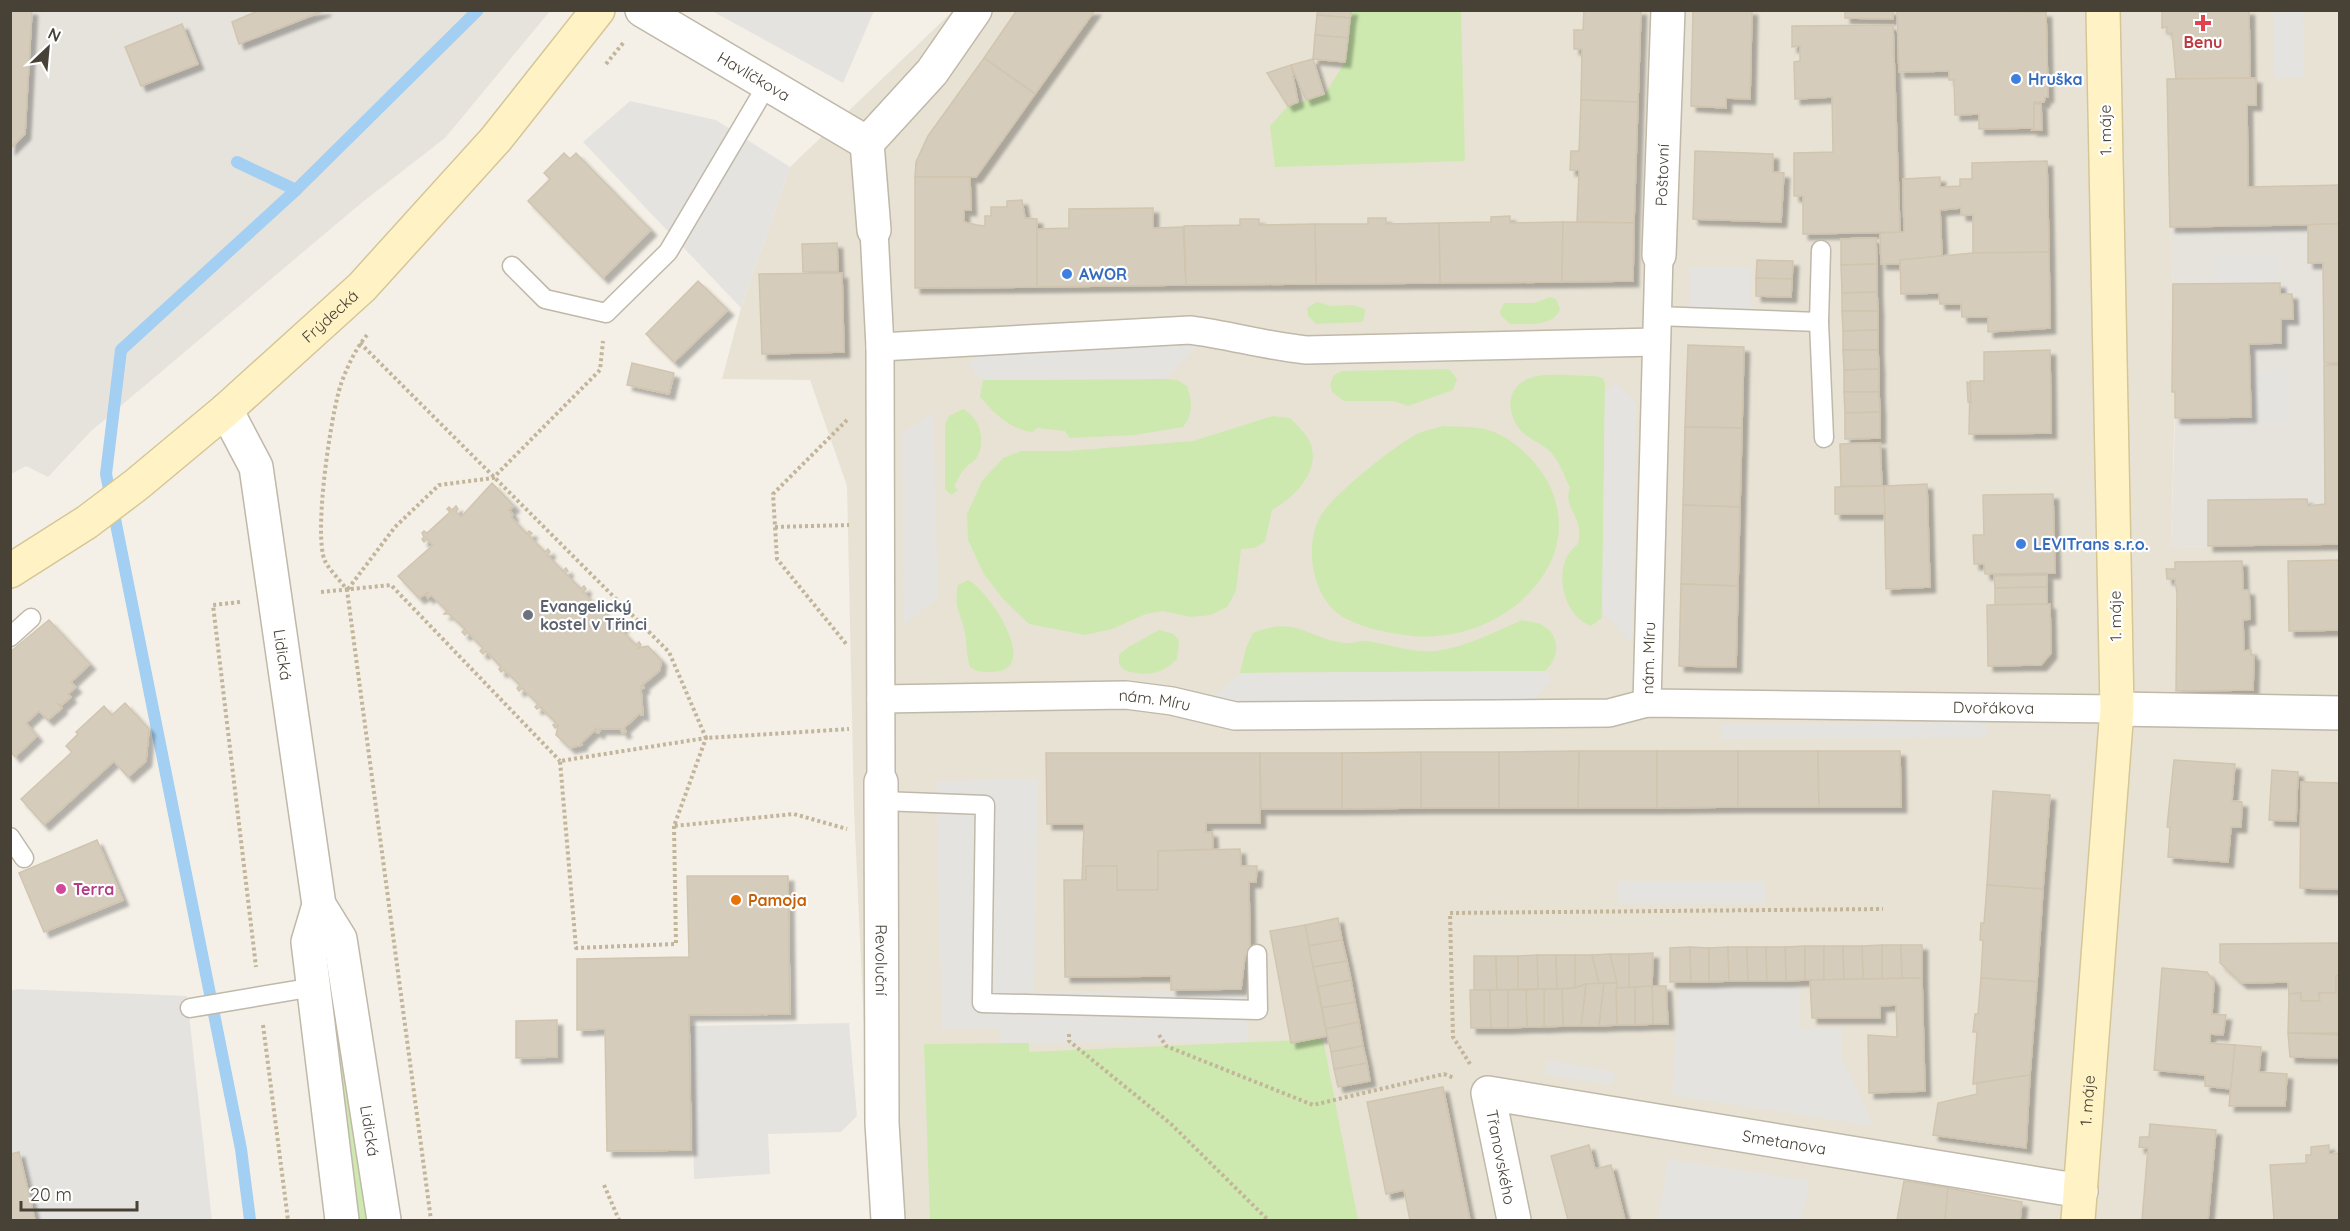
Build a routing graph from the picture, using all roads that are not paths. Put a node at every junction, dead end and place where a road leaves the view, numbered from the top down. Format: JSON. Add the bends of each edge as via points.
{"nodes":[{"id":1,"x":598,"y":10,"type":"edge"},
{"id":2,"x":642,"y":10,"type":"edge"},
{"id":3,"x":975,"y":10,"type":"edge"},
{"id":4,"x":1668,"y":10,"type":"edge"},
{"id":5,"x":2103,"y":10,"type":"edge"},
{"id":6,"x":767,"y":85,"type":"junction"},
{"id":7,"x":867,"y":143,"type":"junction"},
{"id":8,"x":874,"y":230,"type":"joint"},
{"id":9,"x":1821,"y":250,"type":"dead end"},
{"id":10,"x":1659,"y":255,"type":"joint"},
{"id":11,"x":512,"y":266,"type":"dead end"},
{"id":12,"x":1819,"y":321,"type":"junction"},
{"id":13,"x":1656,"y":329,"type":"junction"},
{"id":14,"x":880,"y":347,"type":"junction"},
{"id":15,"x":226,"y":410,"type":"junction"},
{"id":16,"x":1824,"y":438,"type":"dead end"},
{"id":17,"x":10,"y":571,"type":"edge"},
{"id":18,"x":32,"y":618,"type":"dead end"},
{"id":19,"x":10,"y":637,"type":"edge"},
{"id":20,"x":881,"y":699,"type":"junction"},
{"id":21,"x":1647,"y":703,"type":"junction"},
{"id":22,"x":2117,"y":710,"type":"junction"},
{"id":23,"x":2340,"y":713,"type":"edge"},
{"id":24,"x":882,"y":792,"type":"junction"},
{"id":25,"x":10,"y":837,"type":"edge"},
{"id":26,"x":24,"y":858,"type":"dead end"},
{"id":27,"x":319,"y":905,"type":"junction"},
{"id":28,"x":1257,"y":954,"type":"dead end"},
{"id":29,"x":314,"y":987,"type":"junction"},
{"id":30,"x":190,"y":1008,"type":"dead end"},
{"id":31,"x":1488,"y":1093,"type":"joint"},
{"id":32,"x":2079,"y":1206,"type":"edge"},
{"id":33,"x":342,"y":1221,"type":"edge"},
{"id":34,"x":384,"y":1221,"type":"edge"},
{"id":35,"x":888,"y":1221,"type":"edge"},
{"id":36,"x":1514,"y":1221,"type":"edge"}],
"edges":[{"from":1,"to":15,"type":"main road","name":"Frýdecká","via":[[496,138],[362,287]]},
{"from":2,"to":6,"type":"street","name":"Havlíčkova"},
{"from":3,"to":7,"type":"street","via":[[932,72]]},
{"from":4,"to":10,"type":"street","name":"Poštovní"},
{"from":5,"to":22,"type":"main road","name":"1. máje"},
{"from":6,"to":7,"type":"street","name":"Havlíčkova"},
{"from":6,"to":11,"type":"lane","via":[[668,252],[606,313],[545,299]]},
{"from":7,"to":8,"type":"street"},
{"from":8,"to":14,"type":"street"},
{"from":9,"to":12,"type":"lane"},
{"from":10,"to":13,"type":"street","name":"Poštovní"},
{"from":12,"to":13,"type":"lane"},
{"from":12,"to":16,"type":"lane"},
{"from":13,"to":14,"type":"street","via":[[1306,350],[1190,330]]},
{"from":13,"to":21,"type":"street","name":"nám. Míru"},
{"from":14,"to":20,"type":"street"},
{"from":15,"to":17,"type":"main road","name":"Frýdecká","via":[[87,522]]},
{"from":15,"to":27,"type":"street","name":"Lidická","via":[[256,466]]},
{"from":18,"to":19,"type":"lane"},
{"from":20,"to":21,"type":"street","name":"nám. Míru","via":[[1126,695],[1235,716],[1290,717],[1610,713]]},
{"from":20,"to":24,"type":"street","name":"Revoluční"},
{"from":21,"to":22,"type":"street","name":"Dvořákova"},
{"from":22,"to":23,"type":"street","name":"Dvořákova"},
{"from":22,"to":32,"type":"main road","name":"1. máje"},
{"from":24,"to":28,"type":"lane","via":[[985,805],[982,1003],[1258,1010]]},
{"from":24,"to":35,"type":"street","name":"Revoluční","via":[[882,1123]]},
{"from":25,"to":26,"type":"lane"},
{"from":27,"to":29,"type":"street","name":"Lidická","via":[[308,942]]},
{"from":27,"to":34,"type":"street","name":"Lidická","via":[[339,939]]},
{"from":29,"to":30,"type":"lane"},
{"from":29,"to":33,"type":"street","name":"Lidická"},
{"from":31,"to":32,"type":"street","name":"Smetanova"},
{"from":31,"to":36,"type":"street","name":"Třanovského"}]}
